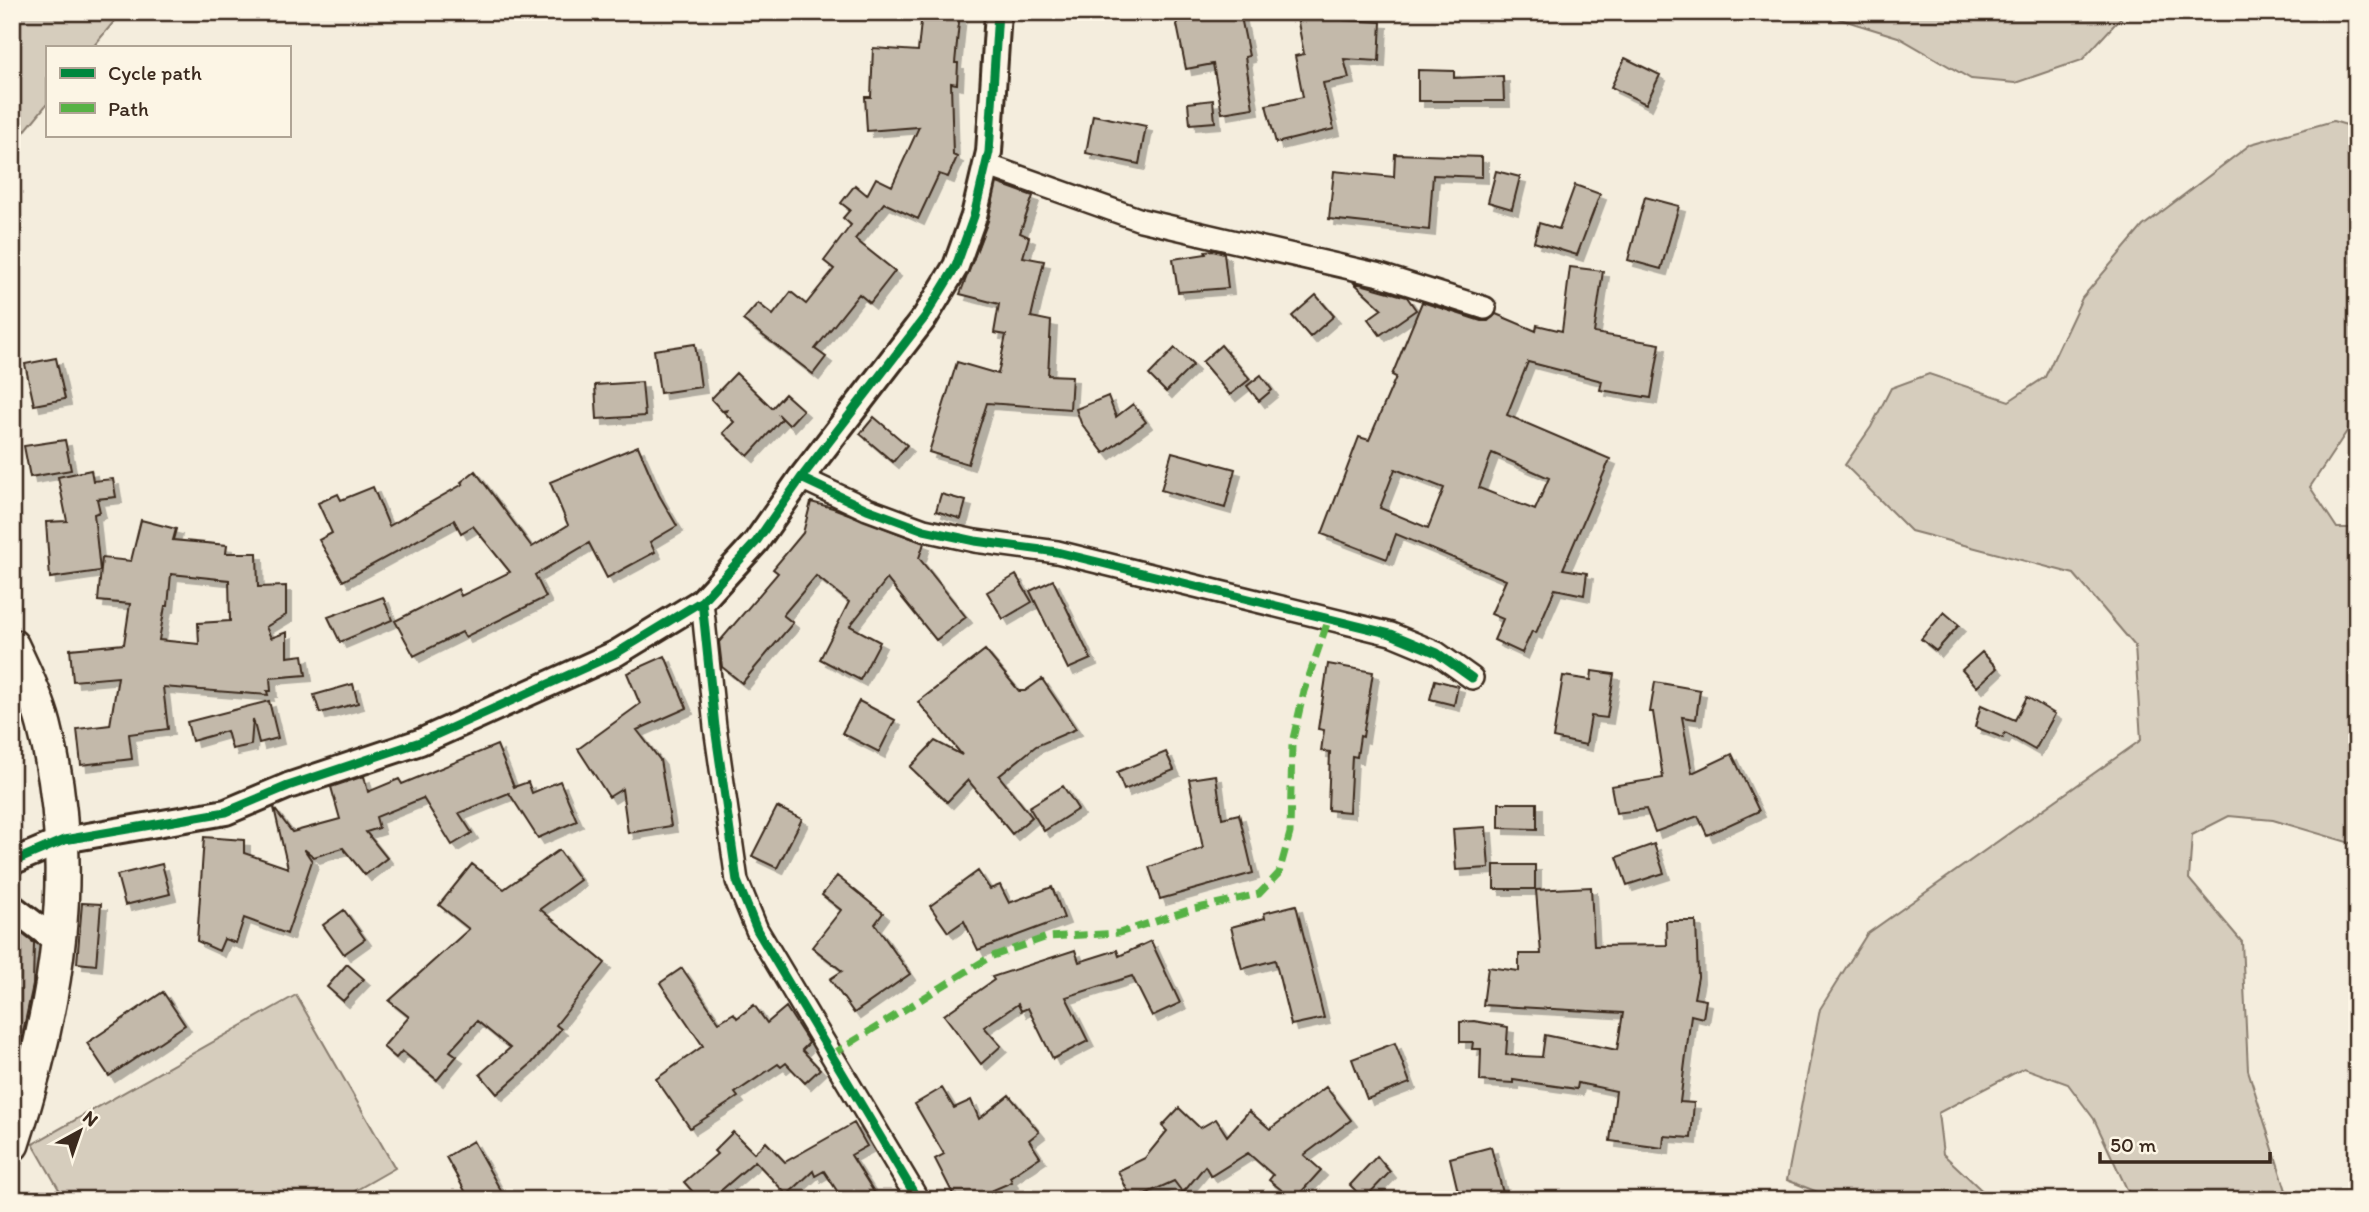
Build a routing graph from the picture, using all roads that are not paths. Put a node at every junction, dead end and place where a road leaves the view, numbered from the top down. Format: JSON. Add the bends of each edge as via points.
{"nodes":[{"id":1,"x":998,"y":12,"type":"edge"},
{"id":2,"x":986,"y":165,"type":"junction"},
{"id":3,"x":1485,"y":308,"type":"dead end"},
{"id":4,"x":801,"y":478,"type":"junction"},
{"id":5,"x":702,"y":601,"type":"junction"},
{"id":6,"x":12,"y":646,"type":"edge"},
{"id":7,"x":1472,"y":678,"type":"dead end"},
{"id":8,"x":64,"y":840,"type":"junction"},
{"id":9,"x":12,"y":862,"type":"edge"},
{"id":10,"x":12,"y":907,"type":"edge"},
{"id":11,"x":59,"y":943,"type":"junction"},
{"id":12,"x":12,"y":1144,"type":"edge"},
{"id":13,"x":918,"y":1200,"type":"edge"}],
"edges":[{"from":1,"to":2,"type":"street"},
{"from":2,"to":3,"type":"street","via":[[1141,220],[1380,275]]},
{"from":2,"to":4,"type":"street","via":[[974,216],[938,296]]},
{"from":4,"to":5,"type":"street","via":[[756,542]]},
{"from":4,"to":7,"type":"street","via":[[924,530],[1057,552],[1391,634],[1437,653]]},
{"from":5,"to":8,"type":"street","via":[[615,654],[420,742],[226,812]]},
{"from":5,"to":13,"type":"street","via":[[737,881],[757,930]]},
{"from":6,"to":8,"type":"highway","via":[[44,725]]},
{"from":8,"to":9,"type":"street"},
{"from":8,"to":11,"type":"highway"},
{"from":10,"to":11,"type":"street"},
{"from":11,"to":12,"type":"highway","via":[[35,1075]]}]}
